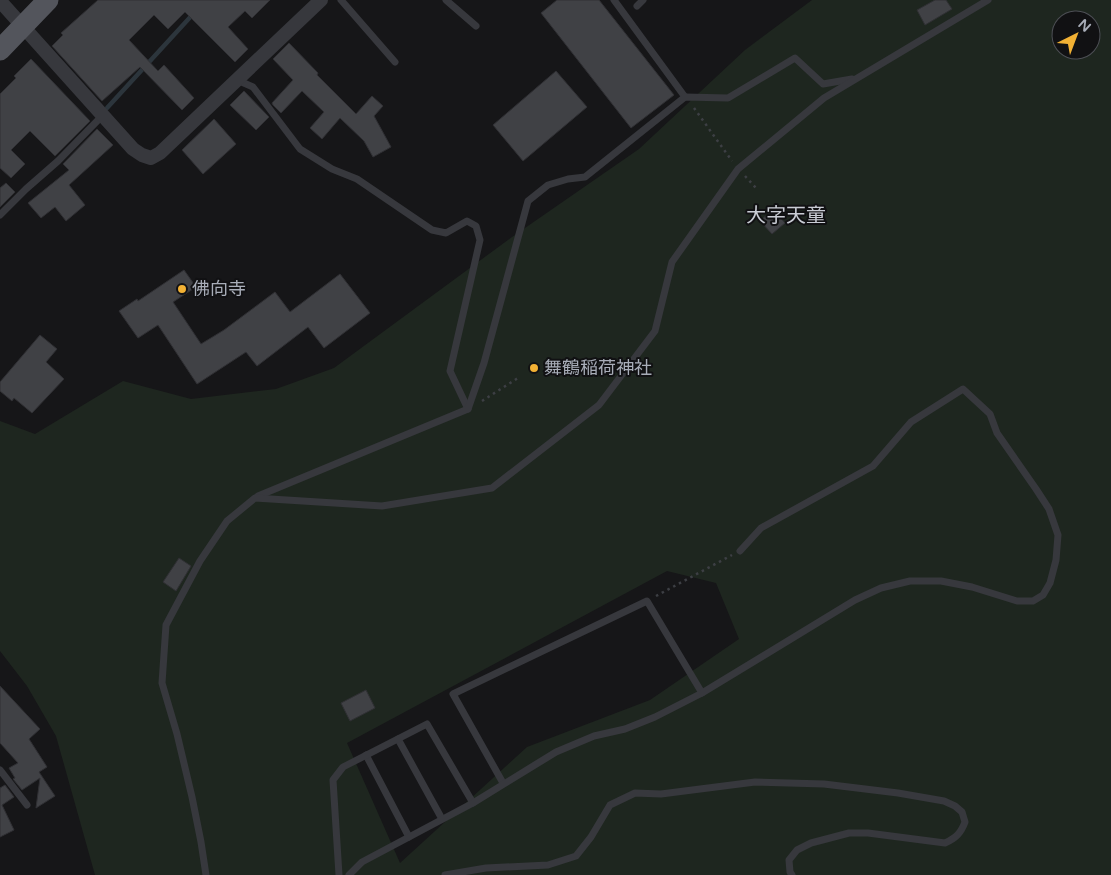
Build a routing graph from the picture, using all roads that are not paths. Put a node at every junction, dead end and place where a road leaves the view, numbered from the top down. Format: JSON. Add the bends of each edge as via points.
{"nodes":[{"id":1,"x":48,"y":0,"type":"edge"},
{"id":2,"x":321,"y":0,"type":"edge"},
{"id":3,"x":341,"y":0,"type":"edge"},
{"id":4,"x":446,"y":0,"type":"edge"},
{"id":5,"x":614,"y":0,"type":"edge"},
{"id":6,"x":643,"y":0,"type":"edge"},
{"id":7,"x":988,"y":0,"type":"edge"},
{"id":8,"x":0,"y":1,"type":"edge"},
{"id":9,"x":638,"y":6,"type":"dead end"},
{"id":10,"x":23,"y":26,"type":"junction"},
{"id":11,"x":476,"y":26,"type":"dead end"},
{"id":12,"x":0,"y":50,"type":"edge"},
{"id":13,"x":395,"y":62,"type":"dead end"},
{"id":14,"x":857,"y":78,"type":"junction"},
{"id":15,"x":237,"y":80,"type":"junction"},
{"id":16,"x":685,"y":97,"type":"junction"},
{"id":17,"x":103,"y":115,"type":"junction"},
{"id":18,"x":0,"y":215,"type":"edge"},
{"id":19,"x":468,"y":409,"type":"junction"},
{"id":20,"x":254,"y":498,"type":"junction"},
{"id":21,"x":740,"y":551,"type":"road end"},
{"id":22,"x":702,"y":693,"type":"junction"},
{"id":23,"x":398,"y":739,"type":"junction"},
{"id":24,"x":366,"y":755,"type":"junction"},
{"id":25,"x":0,"y":770,"type":"edge"},
{"id":26,"x":504,"y":783,"type":"junction"},
{"id":27,"x":473,"y":803,"type":"junction"},
{"id":28,"x":27,"y":804,"type":"dead end"},
{"id":29,"x":442,"y":820,"type":"junction"},
{"id":30,"x":409,"y":837,"type":"junction"},
{"id":31,"x":206,"y":875,"type":"edge"},
{"id":32,"x":339,"y":875,"type":"edge"},
{"id":33,"x":349,"y":875,"type":"edge"},
{"id":34,"x":445,"y":875,"type":"edge"},
{"id":35,"x":792,"y":875,"type":"edge"}],
"edges":[{"from":1,"to":10,"type":"main road"},
{"from":2,"to":15,"type":"street"},
{"from":3,"to":13,"type":"lane"},
{"from":4,"to":11,"type":"lane"},
{"from":5,"to":16,"type":"lane"},
{"from":6,"to":9,"type":"lane"},
{"from":7,"to":14,"type":"lane"},
{"from":8,"to":10,"type":"street"},
{"from":10,"to":12,"type":"main road"},
{"from":10,"to":17,"type":"street"},
{"from":14,"to":16,"type":"lane","via":[[822,84],[795,58],[728,98]]},
{"from":14,"to":20,"type":"lane","via":[[824,98],[738,169],[672,262],[655,331],[599,405],[492,488],[382,506]]},
{"from":15,"to":17,"type":"street","via":[[151,158],[133,149]]},
{"from":15,"to":19,"type":"lane","via":[[253,87],[300,149],[332,169],[357,179],[432,230],[446,233],[467,221],[476,226],[480,240],[450,371]]},
{"from":16,"to":19,"type":"lane","via":[[585,177],[548,184],[528,201],[484,363]]},
{"from":17,"to":18,"type":"lane"},
{"from":19,"to":20,"type":"lane"},
{"from":20,"to":31,"type":"lane","via":[[227,521],[200,561],[166,625],[162,684],[192,797]]},
{"from":21,"to":22,"type":"lane","via":[[761,528],[873,466],[911,422],[963,389],[990,414],[997,433],[1049,509],[1058,535],[1050,583],[1043,595],[1033,601],[1017,602],[942,581],[910,581],[882,588],[855,600]]},
{"from":22,"to":26,"type":"lane","via":[[625,729],[573,744]]},
{"from":22,"to":26,"type":"lane","via":[[647,601],[453,694]]},
{"from":23,"to":24,"type":"lane"},
{"from":23,"to":27,"type":"lane","via":[[427,724]]},
{"from":23,"to":29,"type":"lane"},
{"from":24,"to":30,"type":"lane"},
{"from":24,"to":32,"type":"lane","via":[[343,767],[333,780]]},
{"from":25,"to":28,"type":"lane"},
{"from":26,"to":27,"type":"lane"},
{"from":27,"to":29,"type":"lane"},
{"from":29,"to":30,"type":"lane"},
{"from":30,"to":33,"type":"lane","via":[[362,862]]},
{"from":34,"to":35,"type":"lane","via":[[486,868],[548,865],[576,856],[610,805],[635,793],[661,794],[755,782],[824,784],[944,801],[962,812],[965,822],[962,830],[956,838],[945,842],[858,833],[811,843],[797,850],[789,860]]}]}
